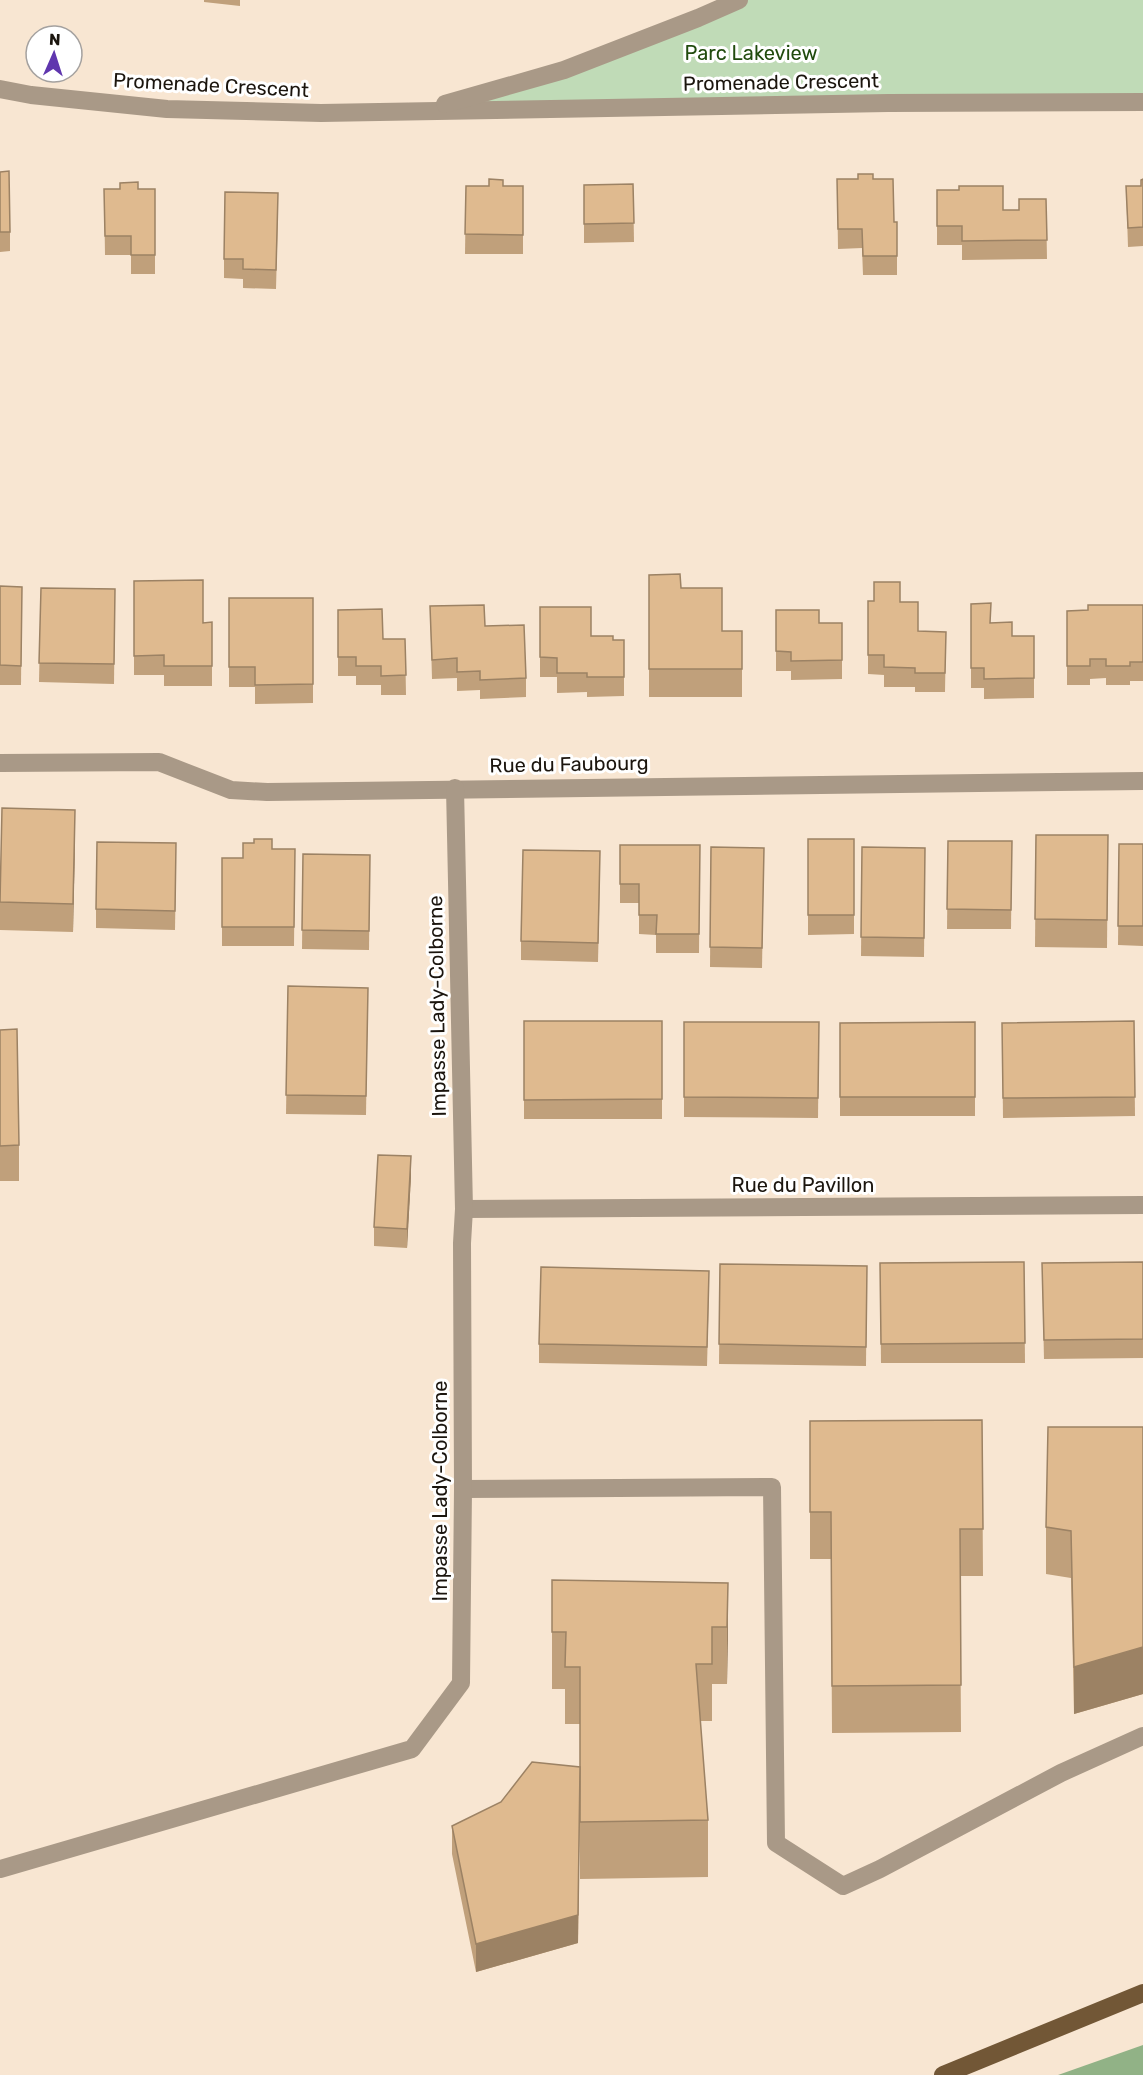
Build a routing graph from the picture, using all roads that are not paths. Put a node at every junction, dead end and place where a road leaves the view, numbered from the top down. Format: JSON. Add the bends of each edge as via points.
{"nodes":[{"id":1,"x":739,"y":0,"type":"edge"},
{"id":2,"x":0,"y":88,"type":"edge"},
{"id":3,"x":1143,"y":102,"type":"edge"},
{"id":4,"x":420,"y":111,"type":"junction"},
{"id":5,"x":0,"y":763,"type":"edge"},
{"id":6,"x":1143,"y":781,"type":"edge"},
{"id":7,"x":454,"y":788,"type":"junction"},
{"id":8,"x":1143,"y":1205,"type":"edge"},
{"id":9,"x":464,"y":1209,"type":"junction"},
{"id":10,"x":463,"y":1489,"type":"junction"},
{"id":11,"x":1143,"y":1736,"type":"edge"},
{"id":12,"x":0,"y":1869,"type":"edge"},
{"id":13,"x":1143,"y":1993,"type":"edge"},
{"id":14,"x":943,"y":2075,"type":"edge"}],
"edges":[{"from":1,"to":4,"type":"street","name":"Promenade Crescent","via":[[564,70]]},
{"from":2,"to":4,"type":"street","name":"Promenade Crescent","via":[[31,95],[167,109]]},
{"from":3,"to":4,"type":"street","name":"Promenade Crescent"},
{"from":5,"to":7,"type":"street","name":"Rue du Faubourg","via":[[159,762],[231,790],[267,792]]},
{"from":6,"to":7,"type":"street","name":"Rue du Faubourg"},
{"from":7,"to":9,"type":"street","name":"Impasse Lady-Colborne"},
{"from":8,"to":9,"type":"street","name":"Rue du Pavillon"},
{"from":9,"to":10,"type":"street","name":"Impasse Lady-Colborne"},
{"from":10,"to":11,"type":"street","via":[[772,1487],[776,1842],[843,1886],[1061,1773]]},
{"from":10,"to":12,"type":"street","name":"Impasse Lady-Colborne","via":[[461,1683],[412,1749]]},
{"from":13,"to":14,"type":"main road"}]}
